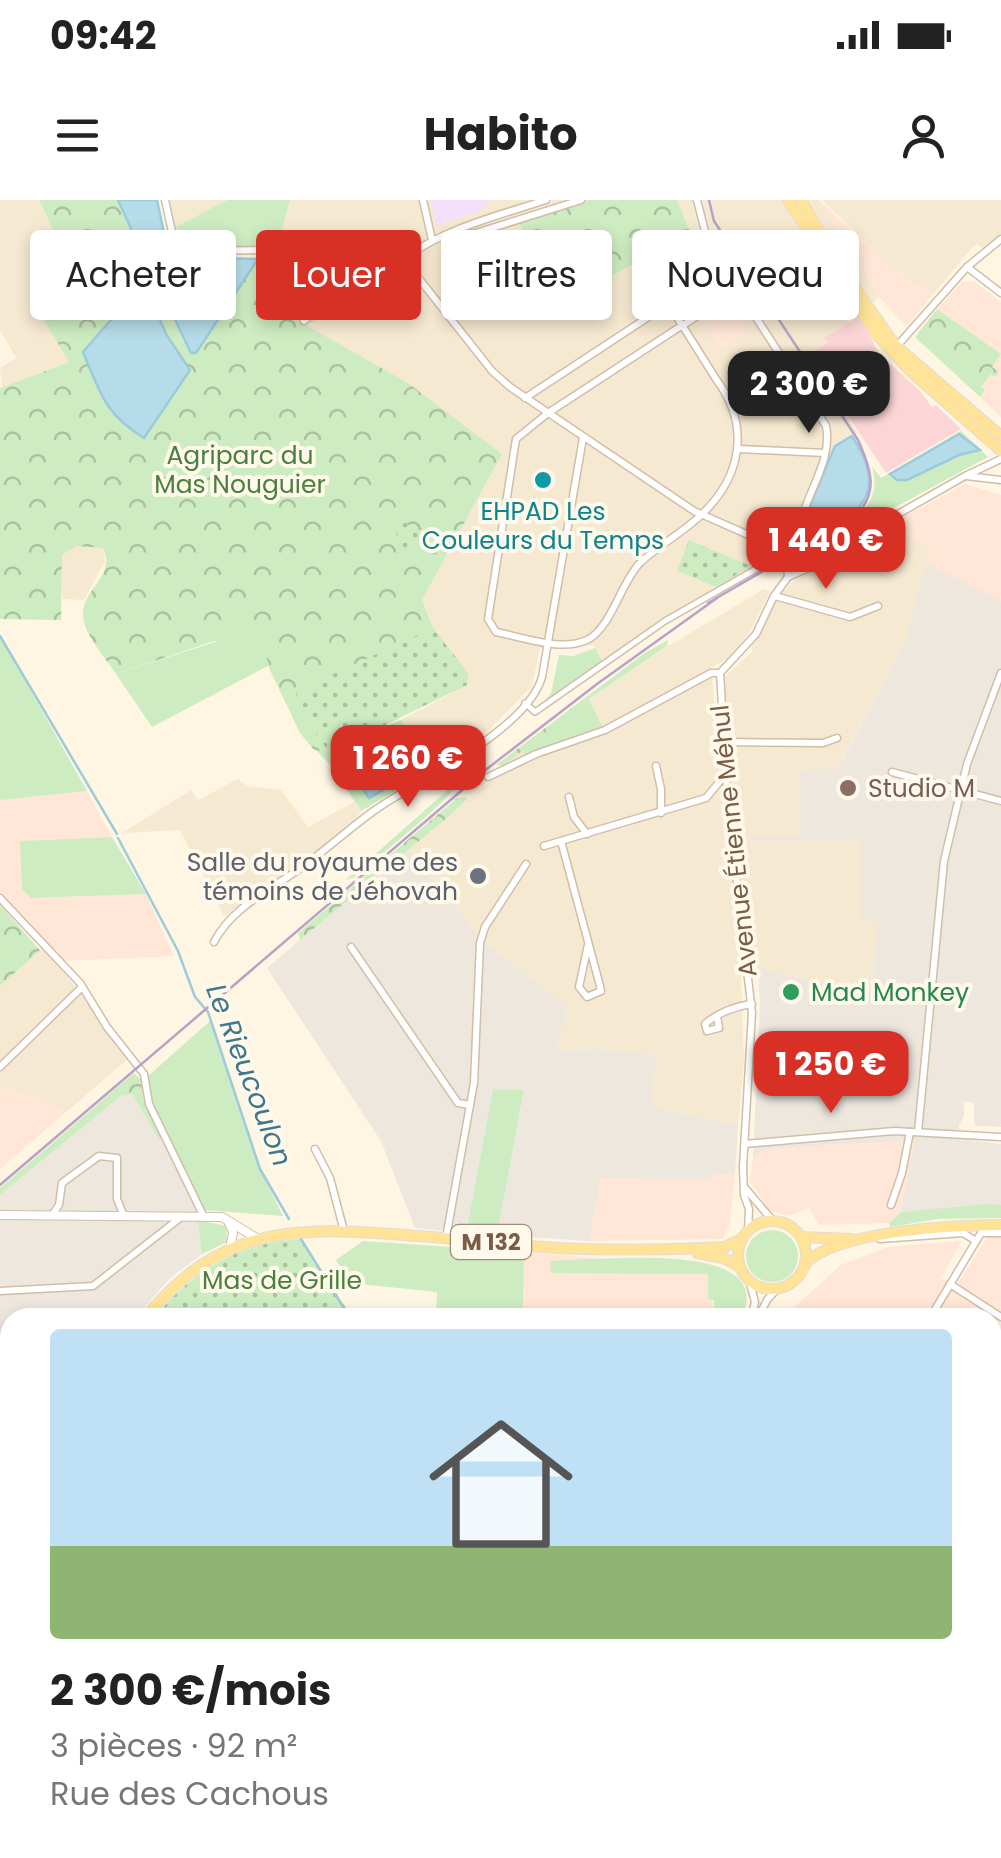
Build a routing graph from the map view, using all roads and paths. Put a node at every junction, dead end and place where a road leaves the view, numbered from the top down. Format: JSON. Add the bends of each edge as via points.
{"nodes":[{"id":1,"x":165,"y":200,"type":"edge"},
{"id":2,"x":423,"y":200,"type":"edge"},
{"id":3,"x":546,"y":200,"type":"edge"},
{"id":4,"x":697,"y":200,"type":"edge"},
{"id":5,"x":788,"y":200,"type":"edge"},
{"id":6,"x":801,"y":200,"type":"edge"},
{"id":7,"x":575,"y":201,"type":"edge"},
{"id":8,"x":463,"y":230,"type":"edge"},
{"id":9,"x":485,"y":230,"type":"edge"},
{"id":10,"x":703,"y":230,"type":"edge"},
{"id":11,"x":441,"y":237,"type":"edge"},
{"id":12,"x":1001,"y":239,"type":"edge"},
{"id":13,"x":432,"y":240,"type":"junction"},
{"id":14,"x":421,"y":247,"type":"edge"},
{"id":15,"x":256,"y":250,"type":"edge"},
{"id":16,"x":967,"y":267,"type":"junction"},
{"id":17,"x":421,"y":280,"type":"edge"},
{"id":18,"x":1001,"y":293,"type":"edge"},
{"id":19,"x":644,"y":320,"type":"edge"},
{"id":20,"x":678,"y":320,"type":"edge"},
{"id":21,"x":691,"y":320,"type":"edge"},
{"id":22,"x":757,"y":320,"type":"edge"},
{"id":23,"x":682,"y":326,"type":"junction"},
{"id":24,"x":896,"y":346,"type":"junction"},
{"id":25,"x":525,"y":398,"type":"junction"},
{"id":26,"x":548,"y":413,"type":"junction"},
{"id":27,"x":1001,"y":436,"type":"edge"},
{"id":28,"x":583,"y":438,"type":"junction"},
{"id":29,"x":740,"y":449,"type":"junction"},
{"id":30,"x":825,"y":452,"type":"junction"},
{"id":31,"x":1001,"y":452,"type":"edge"},
{"id":32,"x":1001,"y":459,"type":"edge"},
{"id":33,"x":1001,"y":471,"type":"edge"},
{"id":34,"x":964,"y":476,"type":"junction"},
{"id":35,"x":1001,"y":480,"type":"edge"},
{"id":36,"x":702,"y":516,"type":"junction"},
{"id":37,"x":798,"y":538,"type":"junction"},
{"id":38,"x":788,"y":544,"type":"junction"},
{"id":39,"x":774,"y":546,"type":"junction"},
{"id":40,"x":832,"y":551,"type":"junction"},
{"id":41,"x":815,"y":552,"type":"junction"},
{"id":42,"x":785,"y":556,"type":"junction"},
{"id":43,"x":790,"y":565,"type":"junction"},
{"id":44,"x":805,"y":568,"type":"junction"},
{"id":45,"x":788,"y":577,"type":"junction"},
{"id":46,"x":774,"y":596,"type":"junction"},
{"id":47,"x":878,"y":606,"type":"dead end"},
{"id":48,"x":548,"y":642,"type":"junction"},
{"id":49,"x":720,"y":673,"type":"junction"},
{"id":50,"x":1001,"y":673,"type":"edge"},
{"id":51,"x":525,"y":704,"type":"junction"},
{"id":52,"x":837,"y":738,"type":"dead end"},
{"id":53,"x":722,"y":742,"type":"junction"},
{"id":54,"x":656,"y":766,"type":"dead end"},
{"id":55,"x":892,"y":772,"type":"dead end"},
{"id":56,"x":726,"y":774,"type":"junction"},
{"id":57,"x":488,"y":777,"type":"dead end"},
{"id":58,"x":960,"y":791,"type":"junction"},
{"id":59,"x":569,"y":798,"type":"dead end"},
{"id":60,"x":706,"y":798,"type":"junction"},
{"id":61,"x":1001,"y":801,"type":"edge"},
{"id":62,"x":728,"y":804,"type":"junction"},
{"id":63,"x":661,"y":814,"type":"junction"},
{"id":64,"x":587,"y":834,"type":"junction"},
{"id":65,"x":561,"y":842,"type":"junction"},
{"id":66,"x":544,"y":846,"type":"dead end"},
{"id":67,"x":526,"y":864,"type":"dead end"},
{"id":68,"x":0,"y":898,"type":"edge"},
{"id":69,"x":214,"y":942,"type":"dead end"},
{"id":70,"x":588,"y":944,"type":"junction"},
{"id":71,"x":351,"y":946,"type":"dead end"},
{"id":72,"x":81,"y":988,"type":"junction"},
{"id":73,"x":752,"y":1004,"type":"junction"},
{"id":74,"x":717,"y":1016,"type":"dead end"},
{"id":75,"x":0,"y":1067,"type":"edge"},
{"id":76,"x":470,"y":1104,"type":"junction"},
{"id":77,"x":914,"y":1132,"type":"junction"},
{"id":78,"x":1001,"y":1137,"type":"edge"},
{"id":79,"x":745,"y":1144,"type":"junction"},
{"id":80,"x":314,"y":1149,"type":"dead end"},
{"id":81,"x":744,"y":1188,"type":"junction"},
{"id":82,"x":891,"y":1205,"type":"dead end"},
{"id":83,"x":52,"y":1214,"type":"junction"},
{"id":84,"x":123,"y":1214,"type":"junction"},
{"id":85,"x":0,"y":1215,"type":"edge"},
{"id":86,"x":183,"y":1215,"type":"junction"},
{"id":87,"x":203,"y":1215,"type":"junction"},
{"id":88,"x":222,"y":1217,"type":"junction"},
{"id":89,"x":773,"y":1221,"type":"junction"},
{"id":90,"x":1001,"y":1224,"type":"edge"},
{"id":91,"x":344,"y":1230,"type":"junction"},
{"id":92,"x":1001,"y":1233,"type":"edge"},
{"id":93,"x":745,"y":1234,"type":"junction"},
{"id":94,"x":801,"y":1237,"type":"junction"},
{"id":95,"x":446,"y":1238,"type":"junction"},
{"id":96,"x":258,"y":1239,"type":"junction"},
{"id":97,"x":868,"y":1239,"type":"junction"},
{"id":98,"x":976,"y":1241,"type":"junction"},
{"id":99,"x":671,"y":1248,"type":"junction"},
{"id":100,"x":230,"y":1249,"type":"junction"},
{"id":101,"x":805,"y":1265,"type":"junction"},
{"id":102,"x":740,"y":1266,"type":"junction"},
{"id":103,"x":749,"y":1280,"type":"junction"},
{"id":104,"x":950,"y":1284,"type":"junction"},
{"id":105,"x":778,"y":1288,"type":"junction"},
{"id":106,"x":0,"y":1291,"type":"edge"},
{"id":107,"x":153,"y":1308,"type":"edge"},
{"id":108,"x":755,"y":1308,"type":"edge"},
{"id":109,"x":761,"y":1308,"type":"edge"},
{"id":110,"x":936,"y":1308,"type":"edge"},
{"id":111,"x":987,"y":1308,"type":"edge"}],
"edges":[{"from":1,"to":15,"type":"street","via":[[174,241],[183,251]]},
{"from":2,"to":13,"type":"street"},
{"from":3,"to":8,"type":"street"},
{"from":4,"to":10,"type":"street"},
{"from":5,"to":31,"type":"main road","via":[[888,349]]},
{"from":6,"to":24,"type":"main road"},
{"from":7,"to":9,"type":"street"},
{"from":11,"to":13,"type":"street"},
{"from":12,"to":16,"type":"street"},
{"from":13,"to":14,"type":"street"},
{"from":16,"to":18,"type":"street"},
{"from":16,"to":24,"type":"street"},
{"from":17,"to":25,"type":"street","via":[[492,371]]},
{"from":19,"to":25,"type":"street"},
{"from":20,"to":23,"type":"street"},
{"from":21,"to":23,"type":"street"},
{"from":22,"to":30,"type":"street","via":[[822,418]]},
{"from":23,"to":26,"type":"street"},
{"from":23,"to":29,"type":"street","via":[[735,410]]},
{"from":24,"to":27,"type":"main road"},
{"from":25,"to":26,"type":"street"},
{"from":26,"to":28,"type":"street"},
{"from":26,"to":48,"type":"street","via":[[516,440],[488,618],[496,632]]},
{"from":28,"to":36,"type":"street"},
{"from":28,"to":48,"type":"street"},
{"from":29,"to":30,"type":"street"},
{"from":29,"to":36,"type":"street","via":[[730,477]]},
{"from":30,"to":37,"type":"street"},
{"from":32,"to":34,"type":"street","name":"Avenue Étienne Méhul"},
{"from":33,"to":35,"type":"street"},
{"from":34,"to":35,"type":"street"},
{"from":34,"to":40,"type":"street","name":"Avenue Étienne Méhul"},
{"from":36,"to":39,"type":"street"},
{"from":36,"to":48,"type":"street","via":[[640,564],[596,634],[574,644]]},
{"from":37,"to":38,"type":"street"},
{"from":37,"to":41,"type":"street"},
{"from":38,"to":39,"type":"street"},
{"from":38,"to":42,"type":"street"},
{"from":39,"to":42,"type":"street"},
{"from":39,"to":51,"type":"street","via":[[768,562],[665,621],[535,712]]},
{"from":40,"to":41,"type":"street","name":"Avenue Étienne Méhul"},
{"from":40,"to":44,"type":"street","name":"Avenue Étienne Méhul"},
{"from":41,"to":44,"type":"street"},
{"from":42,"to":43,"type":"street"},
{"from":43,"to":44,"type":"street"},
{"from":43,"to":45,"type":"street","name":"Avenue Étienne Méhul"},
{"from":44,"to":45,"type":"street","name":"Avenue Étienne Méhul"},
{"from":45,"to":46,"type":"street","name":"Avenue Étienne Méhul"},
{"from":46,"to":47,"type":"street","via":[[850,618]]},
{"from":46,"to":49,"type":"street","name":"Avenue Étienne Méhul","via":[[756,634]]},
{"from":48,"to":51,"type":"street","via":[[539,687]]},
{"from":49,"to":53,"type":"street","name":"Avenue Étienne Méhul"},
{"from":49,"to":57,"type":"street","via":[[594,735]]},
{"from":50,"to":58,"type":"street"},
{"from":51,"to":69,"type":"street","via":[[475,748],[376,810],[234,914]]},
{"from":52,"to":53,"type":"street"},
{"from":53,"to":56,"type":"street","name":"Avenue Étienne Méhul"},
{"from":54,"to":63,"type":"street"},
{"from":55,"to":58,"type":"street"},
{"from":56,"to":60,"type":"street"},
{"from":56,"to":62,"type":"street","name":"Avenue Étienne Méhul"},
{"from":58,"to":61,"type":"street"},
{"from":58,"to":77,"type":"street","via":[[936,920]]},
{"from":59,"to":64,"type":"street"},
{"from":60,"to":62,"type":"street"},
{"from":60,"to":63,"type":"street"},
{"from":62,"to":73,"type":"street","name":"Avenue Étienne Méhul"},
{"from":63,"to":64,"type":"street"},
{"from":64,"to":65,"type":"street"},
{"from":65,"to":66,"type":"street"},
{"from":65,"to":70,"type":"street"},
{"from":67,"to":76,"type":"street","via":[[482,936]]},
{"from":68,"to":72,"type":"street"},
{"from":70,"to":70,"type":"street","via":[[580,988],[587,996],[601,991]]},
{"from":71,"to":76,"type":"street","via":[[458,1103]]},
{"from":72,"to":75,"type":"street"},
{"from":72,"to":87,"type":"street","via":[[144,1074],[149,1104]]},
{"from":73,"to":74,"type":"street"},
{"from":73,"to":79,"type":"street","name":"Avenue Étienne Méhul"},
{"from":76,"to":95,"type":"street"},
{"from":77,"to":78,"type":"street"},
{"from":77,"to":79,"type":"street"},
{"from":77,"to":82,"type":"street"},
{"from":79,"to":81,"type":"street","name":"Avenue Étienne Méhul"},
{"from":80,"to":91,"type":"street"},
{"from":81,"to":89,"type":"street"},
{"from":81,"to":93,"type":"street","name":"Avenue Étienne Méhul","via":[[750,1209]]},
{"from":83,"to":84,"type":"street"},
{"from":83,"to":84,"type":"street","via":[[62,1183],[99,1156],[117,1158]]},
{"from":83,"to":85,"type":"street"},
{"from":84,"to":86,"type":"street"},
{"from":86,"to":87,"type":"street"},
{"from":86,"to":106,"type":"street","via":[[90,1287]]},
{"from":87,"to":88,"type":"street"},
{"from":88,"to":96,"type":"street"},
{"from":88,"to":100,"type":"street","via":[[231,1226]]},
{"from":89,"to":93,"type":"main road"},
{"from":89,"to":94,"type":"main road"},
{"from":90,"to":97,"type":"main road"},
{"from":91,"to":95,"type":"main road","number":"M 132"},
{"from":91,"to":96,"type":"main road","number":"M 132"},
{"from":92,"to":98,"type":"street","via":[[982,1233]]},
{"from":93,"to":99,"type":"main road","number":"M 132","via":[[724,1246]]},
{"from":93,"to":102,"type":"main road"},
{"from":94,"to":97,"type":"main road"},
{"from":94,"to":101,"type":"main road"},
{"from":95,"to":99,"type":"main road","number":"M 132","via":[[556,1248]]},
{"from":96,"to":100,"type":"main road","number":"M 132"},
{"from":97,"to":98,"type":"street","via":[[962,1233]]},
{"from":97,"to":101,"type":"main road","via":[[814,1254]]},
{"from":98,"to":104,"type":"street"},
{"from":99,"to":102,"type":"main road","number":"M 132"},
{"from":100,"to":107,"type":"main road","via":[[190,1271]]},
{"from":101,"to":105,"type":"main road"},
{"from":102,"to":103,"type":"main road"},
{"from":103,"to":105,"type":"main road"},
{"from":103,"to":108,"type":"street"},
{"from":104,"to":110,"type":"street"},
{"from":104,"to":111,"type":"street"},
{"from":105,"to":109,"type":"street"}]}
